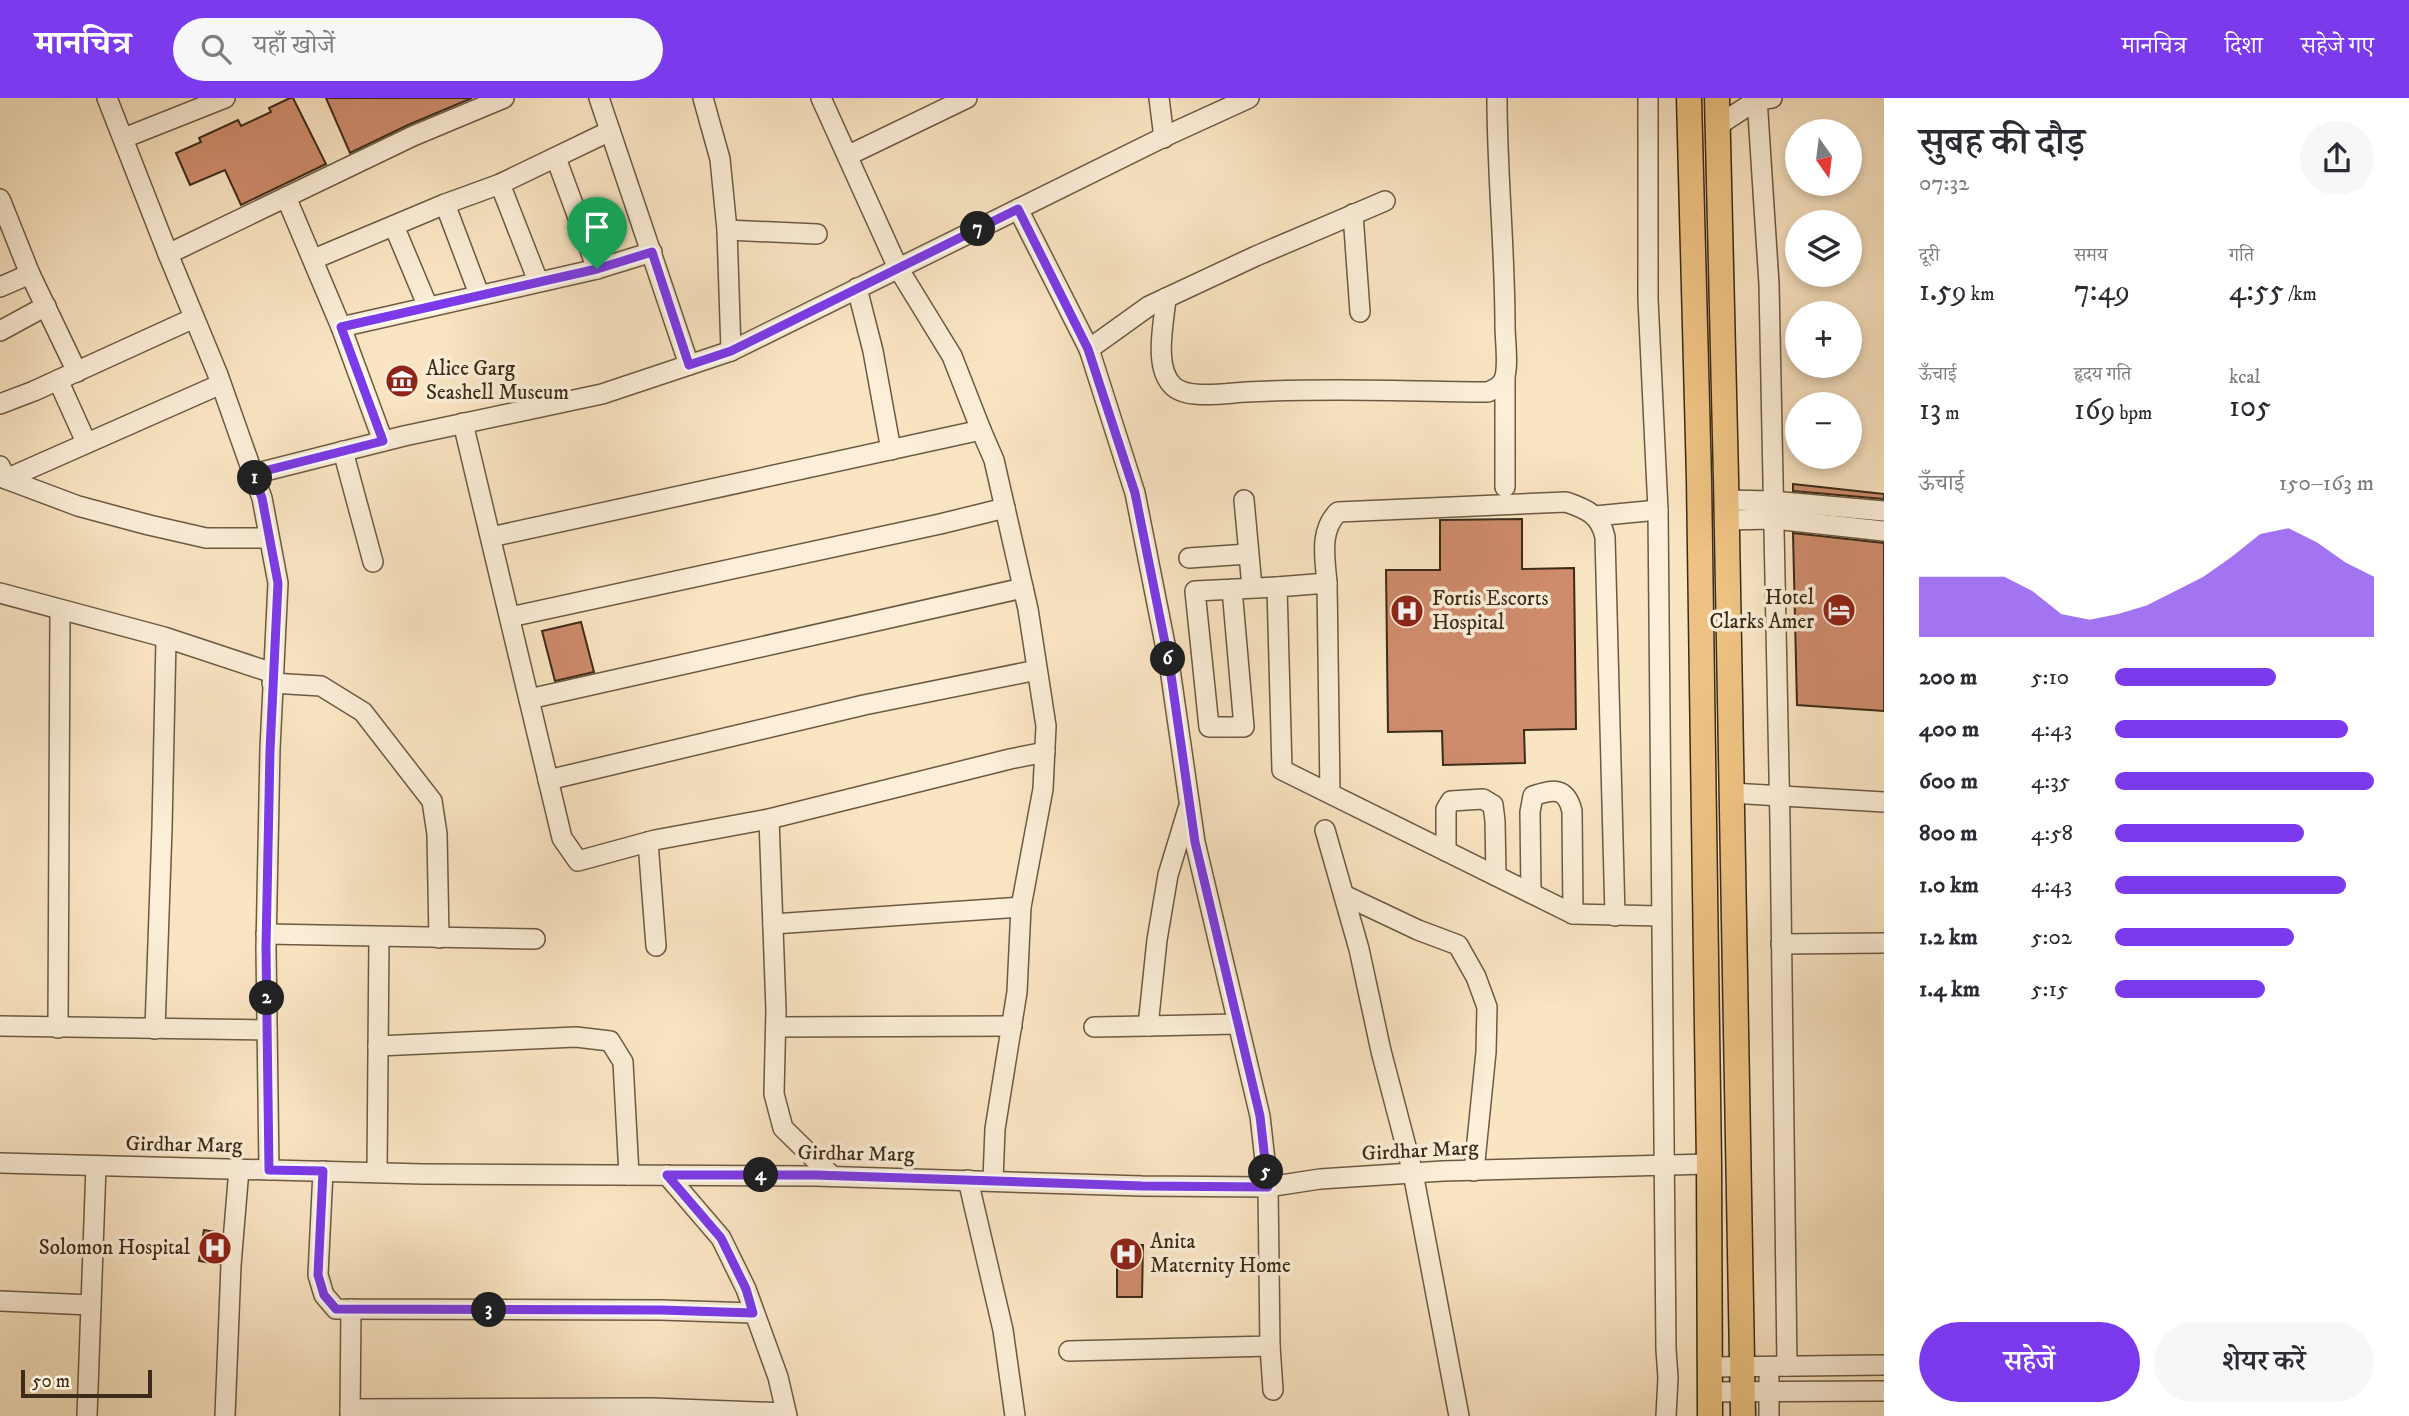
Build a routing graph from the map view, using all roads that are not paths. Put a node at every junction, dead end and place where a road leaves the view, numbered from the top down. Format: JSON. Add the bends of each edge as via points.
{"nodes":[{"id":1,"x":107,"y":98,"type":"edge"},
{"id":2,"x":225,"y":98,"type":"edge"},
{"id":3,"x":504,"y":98,"type":"edge"},
{"id":4,"x":598,"y":98,"type":"edge"},
{"id":5,"x":703,"y":98,"type":"edge"},
{"id":6,"x":821,"y":98,"type":"edge"},
{"id":7,"x":967,"y":98,"type":"edge"},
{"id":8,"x":1159,"y":98,"type":"edge"},
{"id":9,"x":1250,"y":98,"type":"edge"},
{"id":10,"x":1497,"y":98,"type":"edge"},
{"id":11,"x":1648,"y":98,"type":"edge"},
{"id":12,"x":1689,"y":98,"type":"edge"},
{"id":13,"x":1717,"y":98,"type":"edge"},
{"id":14,"x":1762,"y":99,"type":"edge"},
{"id":15,"x":1717,"y":126,"type":"junction"},
{"id":16,"x":610,"y":131,"type":"junction"},
{"id":17,"x":124,"y":138,"type":"junction"},
{"id":18,"x":1164,"y":138,"type":"junction"},
{"id":19,"x":849,"y":155,"type":"junction"},
{"id":20,"x":556,"y":158,"type":"junction"},
{"id":21,"x":500,"y":184,"type":"junction"},
{"id":22,"x":286,"y":197,"type":"junction"},
{"id":23,"x":1385,"y":201,"type":"dead end"},
{"id":24,"x":444,"y":204,"type":"junction"},
{"id":25,"x":1,"y":207,"type":"edge"},
{"id":26,"x":1018,"y":209,"type":"junction"},
{"id":27,"x":1353,"y":214,"type":"junction"},
{"id":28,"x":394,"y":226,"type":"junction"},
{"id":29,"x":727,"y":230,"type":"junction"},
{"id":30,"x":817,"y":234,"type":"dead end"},
{"id":31,"x":652,"y":252,"type":"junction"},
{"id":32,"x":167,"y":254,"type":"junction"},
{"id":33,"x":314,"y":260,"type":"junction"},
{"id":34,"x":898,"y":268,"type":"junction"},
{"id":35,"x":597,"y":269,"type":"junction"},
{"id":36,"x":30,"y":274,"type":"junction"},
{"id":37,"x":538,"y":281,"type":"junction"},
{"id":38,"x":0,"y":287,"type":"edge"},
{"id":39,"x":857,"y":288,"type":"junction"},
{"id":40,"x":479,"y":294,"type":"junction"},
{"id":41,"x":1166,"y":298,"type":"junction"},
{"id":42,"x":46,"y":306,"type":"junction"},
{"id":43,"x":428,"y":307,"type":"junction"},
{"id":44,"x":1360,"y":312,"type":"dead end"},
{"id":45,"x":194,"y":318,"type":"junction"},
{"id":46,"x":341,"y":327,"type":"junction"},
{"id":47,"x":0,"y":331,"type":"edge"},
{"id":48,"x":1088,"y":349,"type":"junction"},
{"id":49,"x":731,"y":351,"type":"junction"},
{"id":50,"x":689,"y":365,"type":"junction"},
{"id":51,"x":77,"y":372,"type":"junction"},
{"id":52,"x":1505,"y":378,"type":"junction"},
{"id":53,"x":58,"y":380,"type":"junction"},
{"id":54,"x":221,"y":384,"type":"junction"},
{"id":55,"x":0,"y":404,"type":"edge"},
{"id":56,"x":463,"y":423,"type":"junction"},
{"id":57,"x":981,"y":430,"type":"junction"},
{"id":58,"x":383,"y":441,"type":"junction"},
{"id":59,"x":86,"y":442,"type":"junction"},
{"id":60,"x":891,"y":450,"type":"junction"},
{"id":61,"x":343,"y":451,"type":"junction"},
{"id":62,"x":3,"y":472,"type":"edge"},
{"id":63,"x":253,"y":474,"type":"junction"},
{"id":64,"x":1505,"y":487,"type":"dead end"},
{"id":65,"x":1244,"y":500,"type":"dead end"},
{"id":66,"x":1004,"y":508,"type":"junction"},
{"id":67,"x":1658,"y":510,"type":"junction"},
{"id":68,"x":1726,"y":510,"type":"junction"},
{"id":69,"x":1773,"y":510,"type":"junction"},
{"id":70,"x":1884,"y":512,"type":"edge"},
{"id":71,"x":1595,"y":516,"type":"junction"},
{"id":72,"x":1884,"y":531,"type":"edge"},
{"id":73,"x":491,"y":537,"type":"junction"},
{"id":74,"x":269,"y":538,"type":"junction"},
{"id":75,"x":1248,"y":554,"type":"junction"},
{"id":76,"x":1189,"y":558,"type":"dead end"},
{"id":77,"x":373,"y":562,"type":"dead end"},
{"id":78,"x":1327,"y":583,"type":"junction"},
{"id":79,"x":1252,"y":587,"type":"junction"},
{"id":80,"x":1277,"y":587,"type":"junction"},
{"id":81,"x":1023,"y":588,"type":"junction"},
{"id":82,"x":1232,"y":589,"type":"junction"},
{"id":83,"x":0,"y":593,"type":"edge"},
{"id":84,"x":60,"y":611,"type":"junction"},
{"id":85,"x":510,"y":617,"type":"junction"},
{"id":86,"x":166,"y":639,"type":"junction"},
{"id":87,"x":1037,"y":670,"type":"junction"},
{"id":88,"x":273,"y":678,"type":"junction"},
{"id":89,"x":528,"y":699,"type":"junction"},
{"id":90,"x":1045,"y":752,"type":"junction"},
{"id":91,"x":548,"y":780,"type":"junction"},
{"id":92,"x":1330,"y":793,"type":"junction"},
{"id":93,"x":1731,"y":793,"type":"junction"},
{"id":94,"x":1779,"y":796,"type":"junction"},
{"id":95,"x":1884,"y":802,"type":"edge"},
{"id":96,"x":1189,"y":804,"type":"junction"},
{"id":97,"x":769,"y":819,"type":"junction"},
{"id":98,"x":1325,"y":830,"type":"dead end"},
{"id":99,"x":648,"y":842,"type":"junction"},
{"id":100,"x":1446,"y":851,"type":"junction"},
{"id":101,"x":1496,"y":876,"type":"junction"},
{"id":102,"x":1531,"y":893,"type":"junction"},
{"id":103,"x":1344,"y":895,"type":"junction"},
{"id":104,"x":1021,"y":907,"type":"junction"},
{"id":105,"x":1573,"y":914,"type":"junction"},
{"id":106,"x":1615,"y":916,"type":"junction"},
{"id":107,"x":1660,"y":916,"type":"junction"},
{"id":108,"x":773,"y":924,"type":"junction"},
{"id":109,"x":266,"y":934,"type":"junction"},
{"id":110,"x":379,"y":937,"type":"junction"},
{"id":111,"x":439,"y":938,"type":"junction"},
{"id":112,"x":534,"y":939,"type":"dead end"},
{"id":113,"x":1884,"y":943,"type":"edge"},
{"id":114,"x":1781,"y":944,"type":"junction"},
{"id":115,"x":656,"y":946,"type":"dead end"},
{"id":116,"x":1237,"y":1024,"type":"junction"},
{"id":117,"x":0,"y":1026,"type":"edge"},
{"id":118,"x":1012,"y":1026,"type":"junction"},
{"id":119,"x":1148,"y":1026,"type":"junction"},
{"id":120,"x":776,"y":1027,"type":"junction"},
{"id":121,"x":1094,"y":1027,"type":"dead end"},
{"id":122,"x":58,"y":1028,"type":"junction"},
{"id":123,"x":155,"y":1029,"type":"junction"},
{"id":124,"x":267,"y":1030,"type":"junction"},
{"id":125,"x":378,"y":1046,"type":"junction"},
{"id":126,"x":0,"y":1163,"type":"edge"},
{"id":127,"x":1709,"y":1164,"type":"junction"},
{"id":128,"x":96,"y":1166,"type":"junction"},
{"id":129,"x":1664,"y":1166,"type":"junction"},
{"id":130,"x":239,"y":1169,"type":"junction"},
{"id":131,"x":269,"y":1170,"type":"junction"},
{"id":132,"x":323,"y":1171,"type":"junction"},
{"id":133,"x":1474,"y":1171,"type":"junction"},
{"id":134,"x":377,"y":1172,"type":"junction"},
{"id":135,"x":1413,"y":1173,"type":"junction"},
{"id":136,"x":629,"y":1175,"type":"junction"},
{"id":137,"x":667,"y":1175,"type":"junction"},
{"id":138,"x":823,"y":1176,"type":"junction"},
{"id":139,"x":968,"y":1180,"type":"junction"},
{"id":140,"x":993,"y":1180,"type":"junction"},
{"id":141,"x":1268,"y":1187,"type":"junction"},
{"id":142,"x":0,"y":1301,"type":"edge"},
{"id":143,"x":91,"y":1305,"type":"junction"},
{"id":144,"x":351,"y":1309,"type":"junction"},
{"id":145,"x":753,"y":1313,"type":"junction"},
{"id":146,"x":1270,"y":1346,"type":"junction"},
{"id":147,"x":1069,"y":1352,"type":"dead end"},
{"id":148,"x":1884,"y":1365,"type":"edge"},
{"id":149,"x":1778,"y":1366,"type":"junction"},
{"id":150,"x":1742,"y":1367,"type":"junction"},
{"id":151,"x":1273,"y":1390,"type":"dead end"},
{"id":152,"x":1769,"y":1391,"type":"junction"},
{"id":153,"x":1884,"y":1391,"type":"edge"},
{"id":154,"x":1711,"y":1392,"type":"edge"},
{"id":155,"x":1742,"y":1404,"type":"edge"},
{"id":156,"x":665,"y":1412,"type":"edge"},
{"id":157,"x":350,"y":1413,"type":"edge"},
{"id":158,"x":786,"y":1415,"type":"edge"},
{"id":159,"x":87,"y":1416,"type":"edge"},
{"id":160,"x":225,"y":1416,"type":"edge"},
{"id":161,"x":1015,"y":1416,"type":"edge"},
{"id":162,"x":1459,"y":1416,"type":"edge"},
{"id":163,"x":1666,"y":1416,"type":"edge"},
{"id":164,"x":1769,"y":1416,"type":"edge"}],
"edges":[{"from":1,"to":17,"type":"street"},
{"from":2,"to":17,"type":"street"},
{"from":3,"to":22,"type":"street"},
{"from":4,"to":16,"type":"street"},
{"from":5,"to":29,"type":"street","via":[[720,159]]},
{"from":6,"to":19,"type":"street"},
{"from":7,"to":19,"type":"street"},
{"from":8,"to":18,"type":"street"},
{"from":9,"to":18,"type":"street"},
{"from":10,"to":52,"type":"street"},
{"from":11,"to":67,"type":"street","via":[[1648,299]]},
{"from":12,"to":127,"type":"main road"},
{"from":13,"to":15,"type":"main road"},
{"from":14,"to":15,"type":"street"},
{"from":14,"to":69,"type":"street"},
{"from":15,"to":68,"type":"main road"},
{"from":16,"to":20,"type":"street"},
{"from":16,"to":31,"type":"street"},
{"from":17,"to":32,"type":"street"},
{"from":18,"to":26,"type":"street"},
{"from":19,"to":34,"type":"street"},
{"from":20,"to":21,"type":"street"},
{"from":20,"to":35,"type":"street"},
{"from":21,"to":24,"type":"street"},
{"from":21,"to":37,"type":"street"},
{"from":22,"to":32,"type":"street"},
{"from":22,"to":33,"type":"street"},
{"from":23,"to":27,"type":"street"},
{"from":24,"to":28,"type":"street"},
{"from":24,"to":40,"type":"street"},
{"from":25,"to":36,"type":"street"},
{"from":26,"to":34,"type":"street"},
{"from":26,"to":48,"type":"street"},
{"from":27,"to":41,"type":"street"},
{"from":27,"to":44,"type":"street"},
{"from":28,"to":33,"type":"street"},
{"from":28,"to":43,"type":"street"},
{"from":29,"to":30,"type":"street"},
{"from":29,"to":49,"type":"street"},
{"from":31,"to":35,"type":"street"},
{"from":31,"to":50,"type":"street"},
{"from":32,"to":45,"type":"street"},
{"from":33,"to":46,"type":"street"},
{"from":34,"to":39,"type":"street"},
{"from":34,"to":57,"type":"street","via":[[952,356]]},
{"from":35,"to":37,"type":"street"},
{"from":36,"to":38,"type":"street"},
{"from":36,"to":42,"type":"street"},
{"from":37,"to":40,"type":"street"},
{"from":39,"to":49,"type":"street"},
{"from":39,"to":60,"type":"street"},
{"from":40,"to":43,"type":"street"},
{"from":41,"to":48,"type":"street"},
{"from":41,"to":52,"type":"street","via":[[1160,355],[1172,386],[1189,394],[1488,392]]},
{"from":42,"to":47,"type":"street"},
{"from":42,"to":51,"type":"street"},
{"from":43,"to":46,"type":"street"},
{"from":45,"to":51,"type":"street"},
{"from":45,"to":54,"type":"street"},
{"from":46,"to":58,"type":"street"},
{"from":48,"to":96,"type":"street","via":[[1135,493],[1170,668]]},
{"from":49,"to":50,"type":"street"},
{"from":50,"to":56,"type":"street","via":[[602,394]]},
{"from":51,"to":53,"type":"street"},
{"from":52,"to":64,"type":"street"},
{"from":53,"to":55,"type":"street"},
{"from":53,"to":59,"type":"street"},
{"from":54,"to":59,"type":"street"},
{"from":54,"to":63,"type":"street"},
{"from":56,"to":58,"type":"street"},
{"from":56,"to":73,"type":"street"},
{"from":57,"to":60,"type":"street"},
{"from":57,"to":66,"type":"street"},
{"from":58,"to":61,"type":"street"},
{"from":59,"to":62,"type":"street"},
{"from":60,"to":73,"type":"street"},
{"from":61,"to":63,"type":"street"},
{"from":61,"to":77,"type":"street"},
{"from":62,"to":74,"type":"street","via":[[78,506],[149,525],[206,538]]},
{"from":63,"to":74,"type":"street"},
{"from":65,"to":75,"type":"street"},
{"from":66,"to":81,"type":"street"},
{"from":66,"to":85,"type":"street"},
{"from":67,"to":71,"type":"street"},
{"from":67,"to":107,"type":"street"},
{"from":68,"to":69,"type":"street"},
{"from":68,"to":93,"type":"main road"},
{"from":69,"to":70,"type":"street"},
{"from":69,"to":72,"type":"street"},
{"from":69,"to":94,"type":"street"},
{"from":71,"to":78,"type":"street","via":[[1566,502],[1338,512],[1328,522]]},
{"from":71,"to":106,"type":"street","via":[[1605,537]]},
{"from":73,"to":85,"type":"street"},
{"from":74,"to":88,"type":"street","via":[[278,583]]},
{"from":75,"to":76,"type":"street"},
{"from":75,"to":79,"type":"street"},
{"from":78,"to":80,"type":"street"},
{"from":78,"to":92,"type":"street"},
{"from":79,"to":80,"type":"street"},
{"from":79,"to":82,"type":"street"},
{"from":80,"to":92,"type":"street","via":[[1282,770]]},
{"from":81,"to":87,"type":"street"},
{"from":81,"to":89,"type":"street"},
{"from":82,"to":82,"type":"street","via":[[1195,591],[1209,727],[1244,727]]},
{"from":83,"to":84,"type":"street"},
{"from":84,"to":86,"type":"street"},
{"from":84,"to":122,"type":"street"},
{"from":85,"to":89,"type":"street"},
{"from":86,"to":88,"type":"street"},
{"from":86,"to":123,"type":"street"},
{"from":87,"to":90,"type":"street","via":[[1046,726]]},
{"from":87,"to":91,"type":"street","via":[[864,705]]},
{"from":88,"to":109,"type":"street"},
{"from":88,"to":111,"type":"street","via":[[321,686],[363,712],[432,801]]},
{"from":89,"to":91,"type":"street"},
{"from":90,"to":97,"type":"street"},
{"from":90,"to":104,"type":"street","via":[[1043,789]]},
{"from":91,"to":99,"type":"street","via":[[562,838],[578,861]]},
{"from":92,"to":100,"type":"street"},
{"from":93,"to":94,"type":"street"},
{"from":93,"to":150,"type":"main road"},
{"from":94,"to":95,"type":"street"},
{"from":94,"to":114,"type":"street"},
{"from":96,"to":116,"type":"street"},
{"from":96,"to":119,"type":"street","via":[[1168,874]]},
{"from":97,"to":99,"type":"street"},
{"from":97,"to":108,"type":"street"},
{"from":98,"to":103,"type":"street"},
{"from":99,"to":115,"type":"street"},
{"from":100,"to":101,"type":"street"},
{"from":100,"to":101,"type":"street","via":[[1446,809],[1451,801],[1483,799],[1493,805]]},
{"from":101,"to":102,"type":"street"},
{"from":102,"to":105,"type":"street"},
{"from":102,"to":105,"type":"street","via":[[1530,812],[1534,796],[1560,792],[1569,799],[1572,811]]},
{"from":103,"to":133,"type":"street","via":[[1458,945],[1476,977],[1488,1007]]},
{"from":103,"to":135,"type":"street"},
{"from":104,"to":108,"type":"street"},
{"from":104,"to":118,"type":"street"},
{"from":105,"to":106,"type":"street"},
{"from":106,"to":107,"type":"street"},
{"from":107,"to":129,"type":"street"},
{"from":108,"to":120,"type":"street"},
{"from":109,"to":110,"type":"street"},
{"from":109,"to":124,"type":"street"},
{"from":110,"to":111,"type":"street"},
{"from":110,"to":125,"type":"street"},
{"from":111,"to":112,"type":"street"},
{"from":113,"to":114,"type":"street"},
{"from":114,"to":149,"type":"street"},
{"from":116,"to":119,"type":"street"},
{"from":116,"to":141,"type":"street","via":[[1260,1116]]},
{"from":117,"to":122,"type":"street"},
{"from":118,"to":120,"type":"street"},
{"from":118,"to":140,"type":"street","via":[[995,1129]]},
{"from":119,"to":121,"type":"street"},
{"from":120,"to":138,"type":"street","via":[[774,1094],[783,1128]]},
{"from":122,"to":123,"type":"street"},
{"from":123,"to":124,"type":"street"},
{"from":124,"to":131,"type":"street"},
{"from":125,"to":134,"type":"street"},
{"from":125,"to":136,"type":"street","via":[[576,1037],[610,1041],[623,1062]]},
{"from":126,"to":128,"type":"street","name":"Girdhar Marg"},
{"from":127,"to":129,"type":"street","name":"Girdhar Marg"},
{"from":127,"to":154,"type":"main road"},
{"from":128,"to":130,"type":"street","name":"Girdhar Marg"},
{"from":128,"to":143,"type":"street"},
{"from":129,"to":133,"type":"street","name":"Girdhar Marg"},
{"from":129,"to":163,"type":"street"},
{"from":130,"to":131,"type":"street","name":"Girdhar Marg"},
{"from":130,"to":160,"type":"street"},
{"from":131,"to":132,"type":"street","name":"Girdhar Marg"},
{"from":132,"to":134,"type":"street","name":"Girdhar Marg"},
{"from":132,"to":144,"type":"street","via":[[318,1275],[324,1295],[336,1309]]},
{"from":133,"to":135,"type":"street","name":"Girdhar Marg"},
{"from":134,"to":136,"type":"street","name":"Girdhar Marg"},
{"from":135,"to":141,"type":"street","name":"Girdhar Marg"},
{"from":135,"to":162,"type":"street"},
{"from":136,"to":137,"type":"street","name":"Girdhar Marg"},
{"from":137,"to":138,"type":"street","name":"Girdhar Marg"},
{"from":137,"to":145,"type":"street","via":[[721,1238]]},
{"from":138,"to":139,"type":"street","name":"Girdhar Marg"},
{"from":139,"to":140,"type":"street","name":"Girdhar Marg"},
{"from":139,"to":161,"type":"street","via":[[1003,1330]]},
{"from":140,"to":141,"type":"street","name":"Girdhar Marg"},
{"from":141,"to":146,"type":"street"},
{"from":142,"to":143,"type":"street"},
{"from":143,"to":159,"type":"street"},
{"from":144,"to":145,"type":"street"},
{"from":144,"to":157,"type":"street"},
{"from":145,"to":158,"type":"street","via":[[778,1377]]},
{"from":146,"to":147,"type":"street"},
{"from":146,"to":151,"type":"street"},
{"from":148,"to":149,"type":"street"},
{"from":149,"to":150,"type":"street"},
{"from":149,"to":152,"type":"street"},
{"from":150,"to":154,"type":"street"},
{"from":150,"to":155,"type":"main road"},
{"from":152,"to":153,"type":"street"},
{"from":152,"to":155,"type":"street"},
{"from":152,"to":164,"type":"street"},
{"from":154,"to":155,"type":"street"},
{"from":156,"to":157,"type":"street","via":[[529,1407]]},
{"from":156,"to":158,"type":"street"}]}
